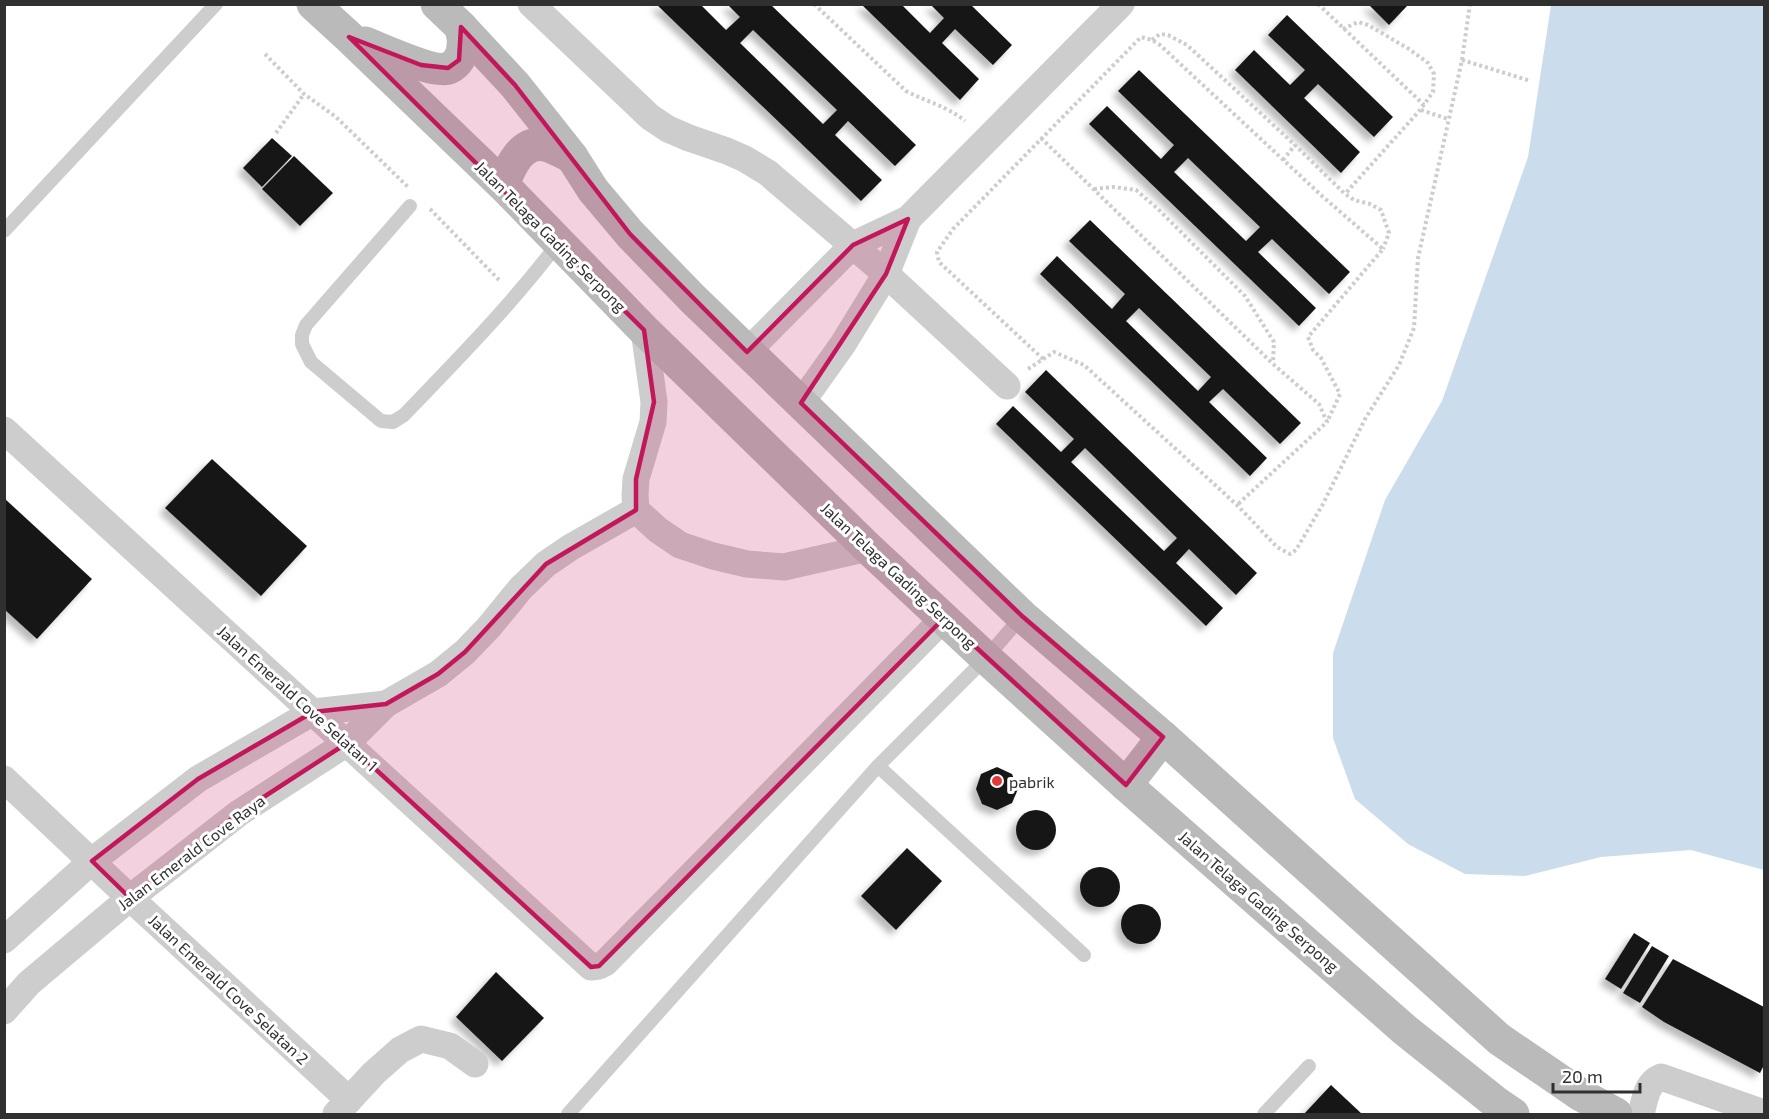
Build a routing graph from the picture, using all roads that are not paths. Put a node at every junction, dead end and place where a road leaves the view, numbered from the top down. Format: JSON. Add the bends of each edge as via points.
{"nodes":[{"id":1,"x":216,"y":4,"type":"edge"},
{"id":2,"x":313,"y":4,"type":"edge"},
{"id":3,"x":437,"y":4,"type":"edge"},
{"id":4,"x":531,"y":4,"type":"edge"},
{"id":5,"x":1121,"y":4,"type":"edge"},
{"id":6,"x":461,"y":27,"type":"junction"},
{"id":7,"x":349,"y":37,"type":"junction"},
{"id":8,"x":572,"y":157,"type":"junction"},
{"id":9,"x":503,"y":185,"type":"junction"},
{"id":10,"x":410,"y":206,"type":"dead end"},
{"id":11,"x":908,"y":219,"type":"junction"},
{"id":12,"x":4,"y":231,"type":"edge"},
{"id":13,"x":559,"y":242,"type":"junction"},
{"id":14,"x":853,"y":245,"type":"junction"},
{"id":15,"x":886,"y":274,"type":"junction"},
{"id":16,"x":644,"y":330,"type":"junction"},
{"id":17,"x":747,"y":352,"type":"junction"},
{"id":18,"x":1007,"y":386,"type":"road end"},
{"id":19,"x":801,"y":403,"type":"junction"},
{"id":20,"x":4,"y":430,"type":"edge"},
{"id":21,"x":636,"y":510,"type":"junction"},
{"id":22,"x":868,"y":548,"type":"junction"},
{"id":23,"x":1022,"y":616,"type":"junction"},
{"id":24,"x":944,"y":618,"type":"junction"},
{"id":25,"x":986,"y":658,"type":"junction"},
{"id":26,"x":386,"y":704,"type":"junction"},
{"id":27,"x":313,"y":712,"type":"junction"},
{"id":28,"x":1163,"y":737,"type":"junction"},
{"id":29,"x":347,"y":743,"type":"junction"},
{"id":30,"x":878,"y":766,"type":"junction"},
{"id":31,"x":4,"y":779,"type":"edge"},
{"id":32,"x":1126,"y":785,"type":"junction"},
{"id":33,"x":92,"y":861,"type":"junction"},
{"id":34,"x":130,"y":897,"type":"junction"},
{"id":35,"x":4,"y":940,"type":"edge"},
{"id":36,"x":1084,"y":955,"type":"dead end"},
{"id":37,"x":4,"y":1011,"type":"edge"},
{"id":38,"x":475,"y":1064,"type":"dead end"},
{"id":39,"x":1309,"y":1066,"type":"dead end"},
{"id":40,"x":343,"y":1107,"type":"edge"},
{"id":41,"x":1764,"y":1113,"type":"edge"},
{"id":42,"x":568,"y":1114,"type":"edge"},
{"id":43,"x":1264,"y":1114,"type":"edge"},
{"id":44,"x":1513,"y":1114,"type":"edge"},
{"id":45,"x":1616,"y":1114,"type":"edge"},
{"id":46,"x":1641,"y":1114,"type":"edge"}],
"edges":[{"from":1,"to":12,"type":"lane"},
{"from":2,"to":7,"type":"main road","name":"Jalan Telaga Gading Serpong"},
{"from":3,"to":6,"type":"main road"},
{"from":4,"to":14,"type":"street","via":[[650,117],[668,129],[727,151],[768,173]]},
{"from":5,"to":11,"type":"street"},
{"from":6,"to":7,"type":"main road","via":[[464,45],[459,60],[448,68],[421,65]]},
{"from":6,"to":8,"type":"main road","via":[[515,85]]},
{"from":7,"to":9,"type":"main road","name":"Jalan Telaga Gading Serpong"},
{"from":8,"to":9,"type":"main road","via":[[544,145],[529,147],[519,153]]},
{"from":8,"to":17,"type":"main road","via":[[593,190],[630,234]]},
{"from":9,"to":13,"type":"main road","name":"Jalan Telaga Gading Serpong"},
{"from":10,"to":13,"type":"lane","via":[[306,325],[302,335],[311,362],[381,422],[393,422],[404,415],[476,341]]},
{"from":11,"to":14,"type":"street"},
{"from":11,"to":15,"type":"street"},
{"from":13,"to":16,"type":"main road","name":"Jalan Telaga Gading Serpong"},
{"from":14,"to":15,"type":"street"},
{"from":14,"to":17,"type":"street"},
{"from":15,"to":18,"type":"street"},
{"from":15,"to":19,"type":"street"},
{"from":16,"to":21,"type":"street","via":[[654,402],[653,422],[636,479]]},
{"from":16,"to":22,"type":"main road","name":"Jalan Telaga Gading Serpong"},
{"from":17,"to":19,"type":"main road"},
{"from":19,"to":23,"type":"main road"},
{"from":20,"to":27,"type":"street","name":"Jalan Emerald Cove Selatan 1"},
{"from":21,"to":22,"type":"street","via":[[680,545],[747,564],[784,567]]},
{"from":21,"to":26,"type":"street","name":"Jalan Emerald Cove Raya","via":[[546,564],[465,652],[438,674]]},
{"from":22,"to":24,"type":"main road","name":"Jalan Telaga Gading Serpong"},
{"from":23,"to":25,"type":"lane"},
{"from":23,"to":28,"type":"main road"},
{"from":24,"to":25,"type":"main road","name":"Jalan Telaga Gading Serpong"},
{"from":24,"to":29,"type":"street","name":"Jalan Emerald Cove Selatan 1","via":[[599,966],[591,967]]},
{"from":25,"to":30,"type":"lane"},
{"from":25,"to":32,"type":"main road","name":"Jalan Telaga Gading Serpong"},
{"from":26,"to":27,"type":"street","name":"Jalan Emerald Cove Raya"},
{"from":26,"to":29,"type":"street","name":"Jalan Emerald Cove Raya"},
{"from":27,"to":29,"type":"street","name":"Jalan Emerald Cove Selatan 1"},
{"from":27,"to":33,"type":"street","name":"Jalan Emerald Cove Raya","via":[[198,779]]},
{"from":28,"to":32,"type":"main road"},
{"from":28,"to":45,"type":"main road","via":[[1499,1039]]},
{"from":29,"to":34,"type":"street","name":"Jalan Emerald Cove Raya","via":[[239,813]]},
{"from":30,"to":36,"type":"lane"},
{"from":30,"to":42,"type":"lane"},
{"from":31,"to":33,"type":"street","name":"Jalan Emerald Cove Selatan 2"},
{"from":32,"to":44,"type":"main road","name":"Jalan Telaga Gading Serpong","via":[[1405,1030]]},
{"from":33,"to":34,"type":"street","name":"Jalan Emerald Cove Selatan 2"},
{"from":33,"to":35,"type":"street","name":"Jalan Emerald Cove Raya"},
{"from":34,"to":37,"type":"street","name":"Jalan Emerald Cove Raya","via":[[29,983]]},
{"from":34,"to":40,"type":"street","name":"Jalan Emerald Cove Selatan 2"},
{"from":38,"to":40,"type":"street","via":[[450,1046],[421,1040],[400,1050]]},
{"from":39,"to":43,"type":"lane"},
{"from":41,"to":46,"type":"street","via":[[1661,1077],[1649,1086]]}]}
